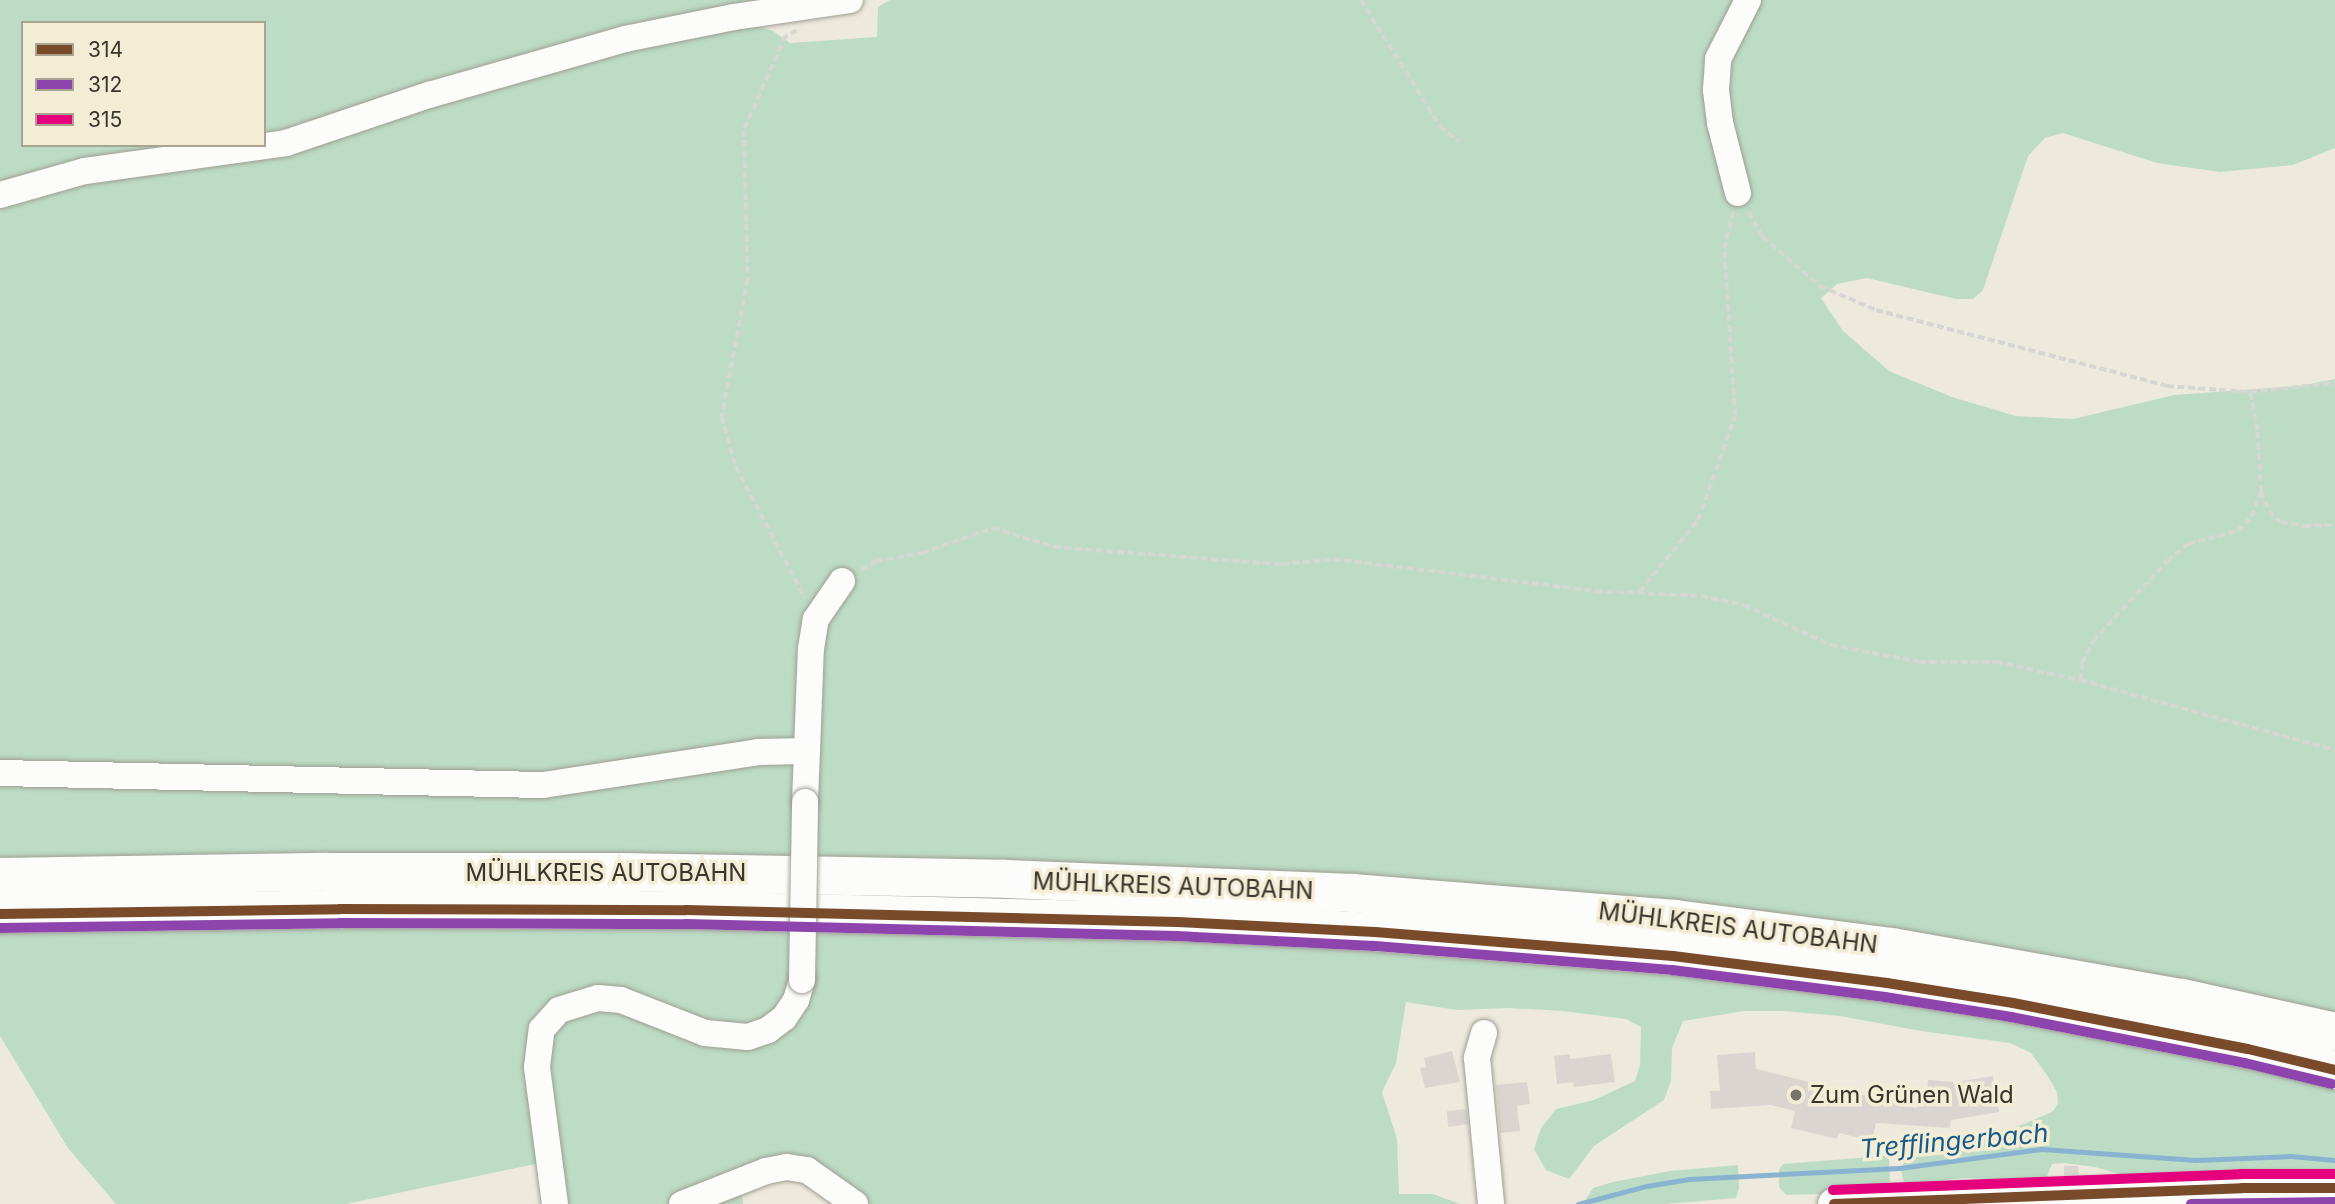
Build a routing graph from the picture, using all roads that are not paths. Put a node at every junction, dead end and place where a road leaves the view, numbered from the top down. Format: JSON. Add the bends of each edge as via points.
{"nodes":[{"id":1,"x":850,"y":0,"type":"edge"},
{"id":2,"x":1748,"y":0,"type":"edge"},
{"id":3,"x":266,"y":146,"type":"edge"},
{"id":4,"x":257,"y":147,"type":"edge"},
{"id":5,"x":1738,"y":193,"type":"road end"},
{"id":6,"x":0,"y":195,"type":"edge"},
{"id":7,"x":842,"y":581,"type":"road end"},
{"id":8,"x":807,"y":751,"type":"junction"},
{"id":9,"x":0,"y":773,"type":"edge"},
{"id":10,"x":0,"y":877,"type":"edge"},
{"id":11,"x":43,"y":913,"type":"junction"},
{"id":12,"x":0,"y":914,"type":"edge"},
{"id":13,"x":0,"y":921,"type":"edge"},
{"id":14,"x":2335,"y":1032,"type":"edge"},
{"id":15,"x":1484,"y":1033,"type":"dead end"},
{"id":16,"x":2335,"y":1070,"type":"edge"},
{"id":17,"x":2335,"y":1188,"type":"edge"},
{"id":18,"x":555,"y":1204,"type":"edge"},
{"id":19,"x":682,"y":1204,"type":"edge"},
{"id":20,"x":855,"y":1204,"type":"edge"},
{"id":21,"x":1491,"y":1204,"type":"edge"},
{"id":22,"x":1834,"y":1204,"type":"edge"}],
"edges":[{"from":1,"to":3,"type":"street","via":[[625,39]]},
{"from":2,"to":5,"type":"street","via":[[1718,60],[1716,90]]},
{"from":4,"to":6,"type":"street","via":[[85,171]]},
{"from":7,"to":8,"type":"street","via":[[816,619]]},
{"from":8,"to":9,"type":"street","via":[[758,752],[543,785]]},
{"from":8,"to":18,"type":"street","bridge":true,"via":[[802,980],[796,1000],[784,1018],[748,1037],[705,1033],[621,1000],[598,998],[559,1010],[542,1029],[537,1067]]},
{"from":10,"to":14,"type":"highway","name":"MÜHLKREIS AUTOBAHN","via":[[636,872],[1020,880],[1380,895],[1662,918],[1892,947],[2182,998]]},
{"from":11,"to":12,"type":"highway","name":"MÜHLKREIS AUTOBAHN"},
{"from":11,"to":13,"type":"highway"},
{"from":11,"to":16,"type":"highway","name":"MÜHLKREIS AUTOBAHN","via":[[713,910],[1165,921],[1375,932],[1673,956],[1887,983],[2039,1008]]},
{"from":15,"to":21,"type":"street","via":[[1477,1058]]},
{"from":17,"to":22,"type":"main road"},
{"from":19,"to":20,"type":"street","via":[[787,1167],[807,1170]]}]}
